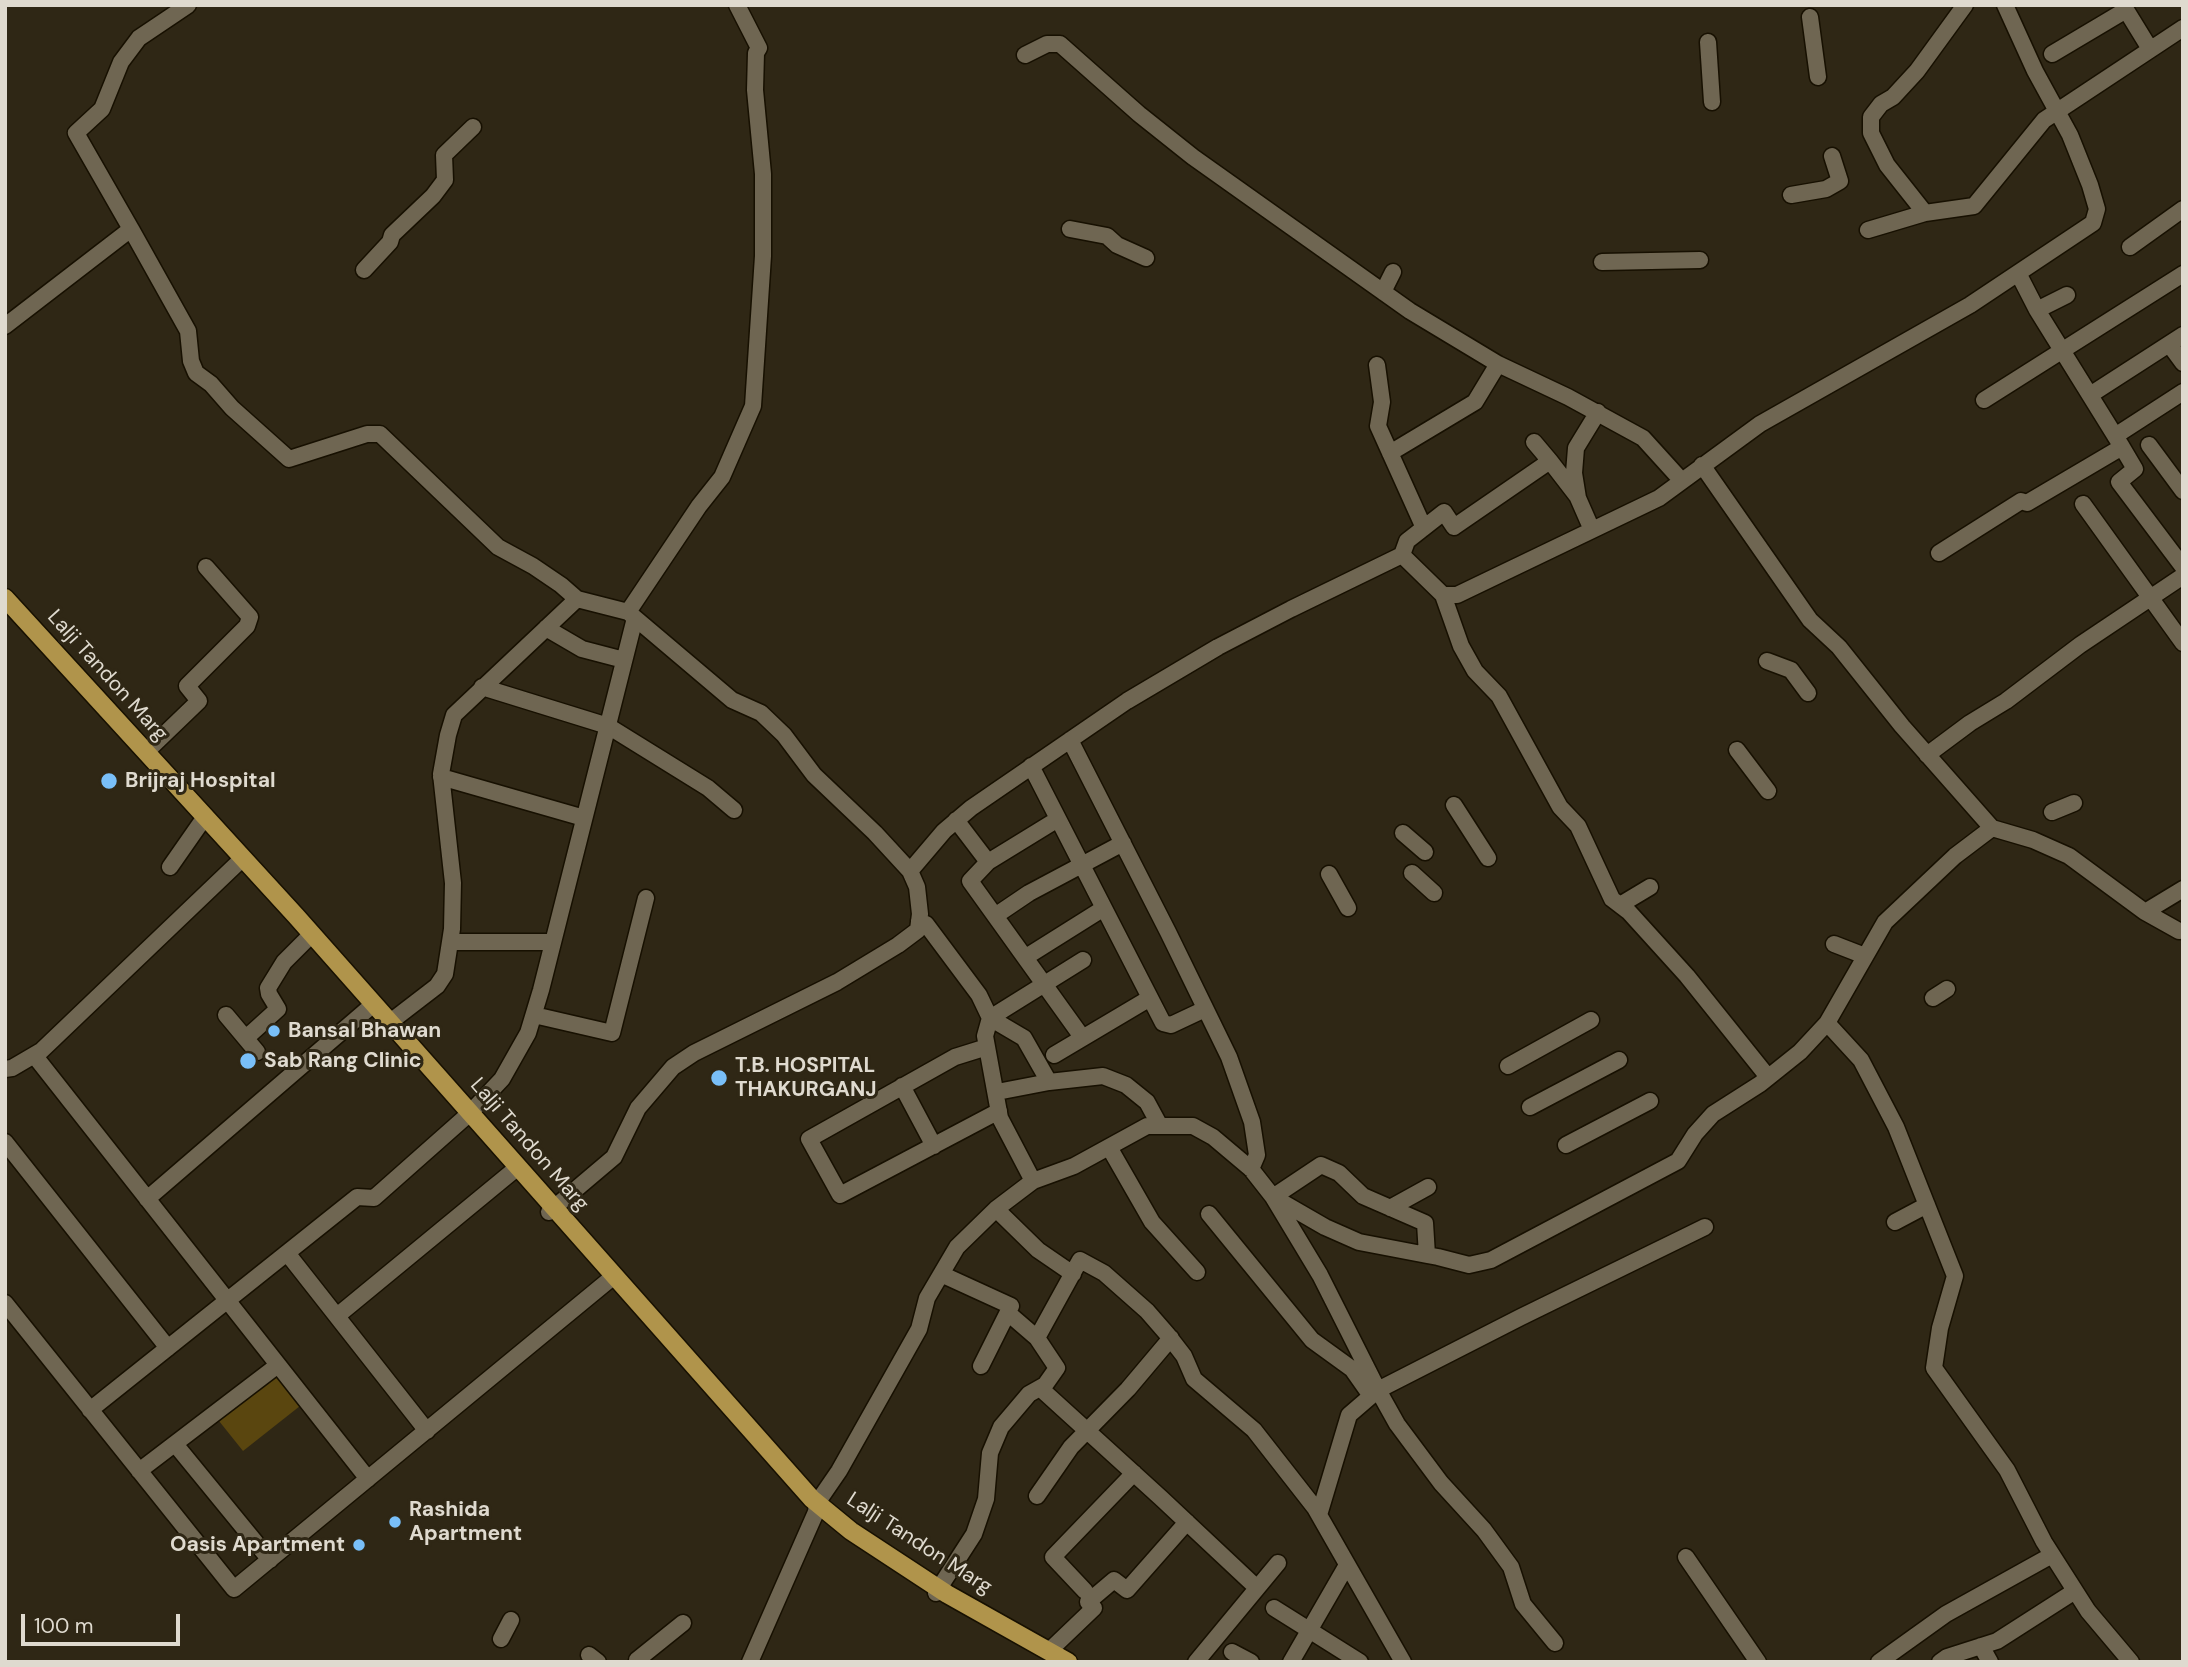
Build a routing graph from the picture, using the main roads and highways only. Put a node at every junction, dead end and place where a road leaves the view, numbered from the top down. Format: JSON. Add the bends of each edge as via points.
{"nodes":[{"id":1,"x":5,"y":598,"type":"edge"},
{"id":2,"x":5,"y":614,"type":"edge"},
{"id":3,"x":66,"y":673,"type":"junction"},
{"id":4,"x":240,"y":860,"type":"junction"},
{"id":5,"x":387,"y":1024,"type":"junction"},
{"id":6,"x":1052,"y":1657,"type":"edge"},
{"id":7,"x":1068,"y":1662,"type":"edge"}],
"edges":[{"from":1,"to":3,"type":"main road","name":"Lalji Tandon Marg"},
{"from":2,"to":3,"type":"main road","name":"Lalji Tandon Marg"},
{"from":3,"to":4,"type":"main road","name":"Lalji Tandon Marg","via":[[146,752]]},
{"from":3,"to":4,"type":"main road","name":"Lalji Tandon Marg","via":[[200,824]]},
{"from":4,"to":5,"type":"main road","name":"Lalji Tandon Marg"},
{"from":4,"to":5,"type":"main road","name":"Lalji Tandon Marg"},
{"from":5,"to":6,"type":"main road","name":"Lalji Tandon Marg","via":[[817,1508],[937,1591]]},
{"from":6,"to":7,"type":"main road","name":"Lalji Tandon Marg"}]}
